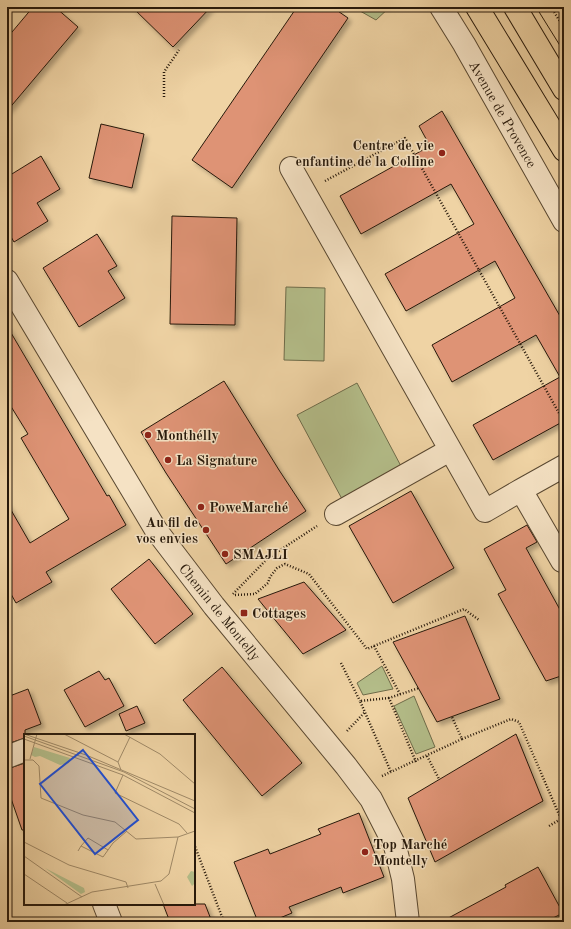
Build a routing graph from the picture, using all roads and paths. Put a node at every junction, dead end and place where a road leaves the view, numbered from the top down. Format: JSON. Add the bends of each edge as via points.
{"nodes":[{"id":1,"x":441,"y":7,"type":"edge"},
{"id":2,"x":478,"y":7,"type":"edge"},
{"id":3,"x":515,"y":7,"type":"edge"},
{"id":4,"x":551,"y":7,"type":"edge"},
{"id":5,"x":564,"y":28,"type":"edge"},
{"id":6,"x":179,"y":50,"type":"dead end"},
{"id":7,"x":564,"y":89,"type":"edge"},
{"id":8,"x":164,"y":97,"type":"dead end"},
{"id":9,"x":564,"y":150,"type":"edge"},
{"id":10,"x":291,"y":168,"type":"dead end"},
{"id":11,"x":305,"y":191,"type":"junction"},
{"id":12,"x":564,"y":221,"type":"edge"},
{"id":13,"x":7,"y":281,"type":"edge"},
{"id":14,"x":564,"y":422,"type":"edge"},
{"id":15,"x":450,"y":450,"type":"junction"},
{"id":16,"x":564,"y":466,"type":"edge"},
{"id":17,"x":521,"y":490,"type":"junction"},
{"id":18,"x":336,"y":514,"type":"joint"},
{"id":19,"x":563,"y":562,"type":"edge"},
{"id":20,"x":479,"y":620,"type":"dead end"},
{"id":21,"x":374,"y":646,"type":"junction"},
{"id":22,"x":341,"y":663,"type":"dead end"},
{"id":23,"x":419,"y":688,"type":"dead end"},
{"id":24,"x":400,"y":694,"type":"junction"},
{"id":25,"x":389,"y":698,"type":"junction"},
{"id":26,"x":360,"y":701,"type":"junction"},
{"id":27,"x":365,"y":712,"type":"junction"},
{"id":28,"x":452,"y":717,"type":"dead end"},
{"id":29,"x":346,"y":733,"type":"dead end"},
{"id":30,"x":462,"y":739,"type":"junction"},
{"id":31,"x":24,"y":750,"type":"edge"},
{"id":32,"x":427,"y":756,"type":"junction"},
{"id":33,"x":7,"y":757,"type":"edge"},
{"id":34,"x":416,"y":762,"type":"junction"},
{"id":35,"x":391,"y":772,"type":"junction"},
{"id":36,"x":380,"y":778,"type":"dead end"},
{"id":37,"x":439,"y":779,"type":"dead end"},
{"id":38,"x":563,"y":818,"type":"edge"},
{"id":39,"x":548,"y":826,"type":"dead end"},
{"id":40,"x":195,"y":847,"type":"edge"},
{"id":41,"x":104,"y":905,"type":"edge"},
{"id":42,"x":111,"y":922,"type":"edge"},
{"id":43,"x":224,"y":922,"type":"edge"},
{"id":44,"x":408,"y":922,"type":"edge"}],
"edges":[{"from":1,"to":12,"type":"street","name":"Avenue de Provence"},
{"from":2,"to":9,"type":"main road"},
{"from":3,"to":7,"type":"main road"},
{"from":4,"to":5,"type":"path"},
{"from":6,"to":8,"type":"path","via":[[164,72]]},
{"from":10,"to":11,"type":"street"},
{"from":11,"to":14,"type":"path","via":[[405,138]]},
{"from":11,"to":15,"type":"street"},
{"from":13,"to":44,"type":"street","name":"Chemin de Montelly","via":[[156,530],[226,621],[371,799],[395,846],[403,879]]},
{"from":15,"to":17,"type":"street","via":[[484,511]]},
{"from":15,"to":18,"type":"street"},
{"from":16,"to":17,"type":"street"},
{"from":17,"to":19,"type":"street"},
{"from":18,"to":21,"type":"path","via":[[268,558],[232,595],[255,594],[268,583],[277,568],[285,564],[309,574],[366,649]]},
{"from":20,"to":21,"type":"path","via":[[464,609]]},
{"from":21,"to":24,"type":"path"},
{"from":22,"to":26,"type":"path"},
{"from":23,"to":24,"type":"path"},
{"from":24,"to":25,"type":"path"},
{"from":25,"to":26,"type":"path"},
{"from":25,"to":34,"type":"path"},
{"from":26,"to":27,"type":"path"},
{"from":27,"to":29,"type":"path"},
{"from":27,"to":35,"type":"path"},
{"from":28,"to":30,"type":"path"},
{"from":30,"to":32,"type":"path"},
{"from":30,"to":38,"type":"path","via":[[511,719],[519,722]]},
{"from":31,"to":33,"type":"street"},
{"from":32,"to":34,"type":"path"},
{"from":32,"to":37,"type":"path"},
{"from":34,"to":35,"type":"path"},
{"from":35,"to":36,"type":"path"},
{"from":38,"to":39,"type":"path"},
{"from":40,"to":43,"type":"path"},
{"from":41,"to":42,"type":"street"}]}
